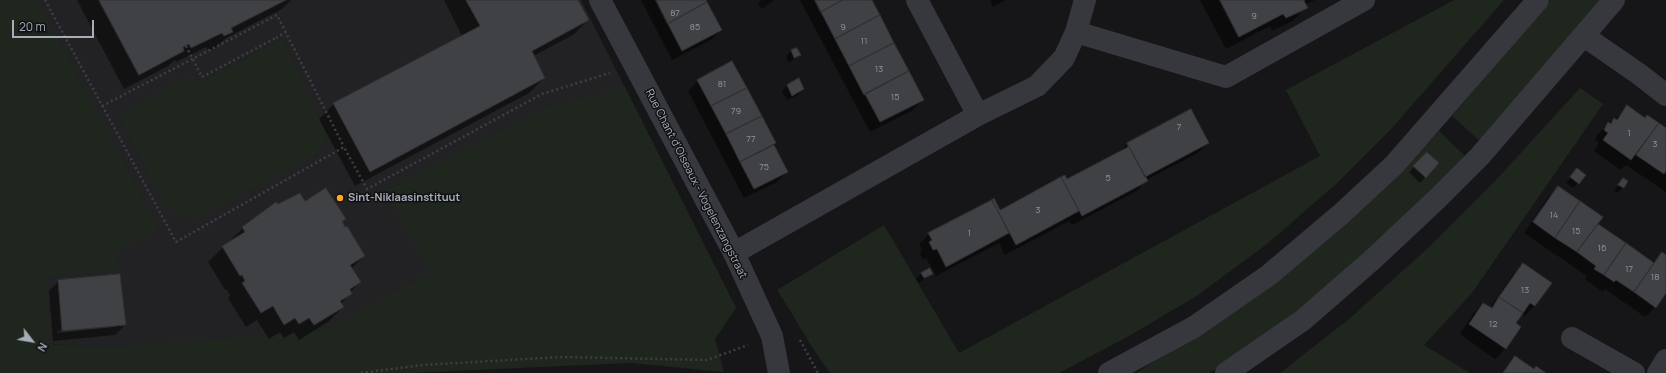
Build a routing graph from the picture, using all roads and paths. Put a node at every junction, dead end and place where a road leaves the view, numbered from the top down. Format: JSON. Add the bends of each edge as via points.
{"nodes":[{"id":1,"x":45,"y":0,"type":"edge"},
{"id":2,"x":600,"y":0,"type":"edge"},
{"id":3,"x":917,"y":0,"type":"edge"},
{"id":4,"x":1085,"y":0,"type":"edge"},
{"id":5,"x":1364,"y":0,"type":"edge"},
{"id":6,"x":1538,"y":0,"type":"edge"},
{"id":7,"x":1614,"y":0,"type":"edge"},
{"id":8,"x":286,"y":32,"type":"junction"},
{"id":9,"x":1076,"y":32,"type":"junction"},
{"id":10,"x":1584,"y":36,"type":"junction"},
{"id":11,"x":186,"y":46,"type":"dead end"},
{"id":12,"x":632,"y":62,"type":"junction"},
{"id":13,"x":1666,"y":95,"type":"edge"},
{"id":14,"x":102,"y":106,"type":"junction"},
{"id":15,"x":978,"y":115,"type":"junction"},
{"id":16,"x":344,"y":147,"type":"junction"},
{"id":17,"x":734,"y":253,"type":"junction"},
{"id":18,"x":772,"y":336,"type":"junction"},
{"id":19,"x":1572,"y":338,"type":"dead end"},
{"id":20,"x":1666,"y":360,"type":"edge"},
{"id":21,"x":361,"y":373,"type":"edge"},
{"id":22,"x":778,"y":373,"type":"edge"},
{"id":23,"x":1109,"y":373,"type":"edge"},
{"id":24,"x":1226,"y":373,"type":"edge"},
{"id":25,"x":1634,"y":373,"type":"edge"},
{"id":26,"x":1658,"y":373,"type":"edge"}],
"edges":[{"from":1,"to":14,"type":"path"},
{"from":2,"to":12,"type":"street","name":"Rue Chant d'Oiseaux - Vogelenzangstraat"},
{"from":3,"to":15,"type":"street"},
{"from":4,"to":9,"type":"street"},
{"from":5,"to":9,"type":"street","via":[[1226,77]]},
{"from":6,"to":23,"type":"street","via":[[1394,165],[1340,215],[1269,275],[1194,326]]},
{"from":7,"to":10,"type":"street"},
{"from":8,"to":11,"type":"path","bridge":true,"via":[[202,77]]},
{"from":8,"to":14,"type":"path","via":[[277,14]]},
{"from":8,"to":16,"type":"path"},
{"from":9,"to":15,"type":"street","via":[[1064,58],[1037,86]]},
{"from":10,"to":13,"type":"street"},
{"from":10,"to":24,"type":"street","via":[[1480,156],[1372,260],[1304,320]]},
{"from":12,"to":16,"type":"path","via":[[613,72],[542,94],[367,189]]},
{"from":12,"to":17,"type":"street","name":"Rue Chant d'Oiseaux - Vogelenzangstraat"},
{"from":14,"to":16,"type":"path","via":[[176,242]]},
{"from":15,"to":17,"type":"street"},
{"from":17,"to":18,"type":"street","name":"Rue Chant d'Oiseaux - Vogelenzangstraat"},
{"from":18,"to":21,"type":"path","via":[[707,360],[561,357],[422,365]]},
{"from":18,"to":22,"type":"street","name":"Rue Chant d'Oiseaux - Vogelenzangstraat"},
{"from":19,"to":25,"type":"street"},
{"from":20,"to":26,"type":"street"}]}
